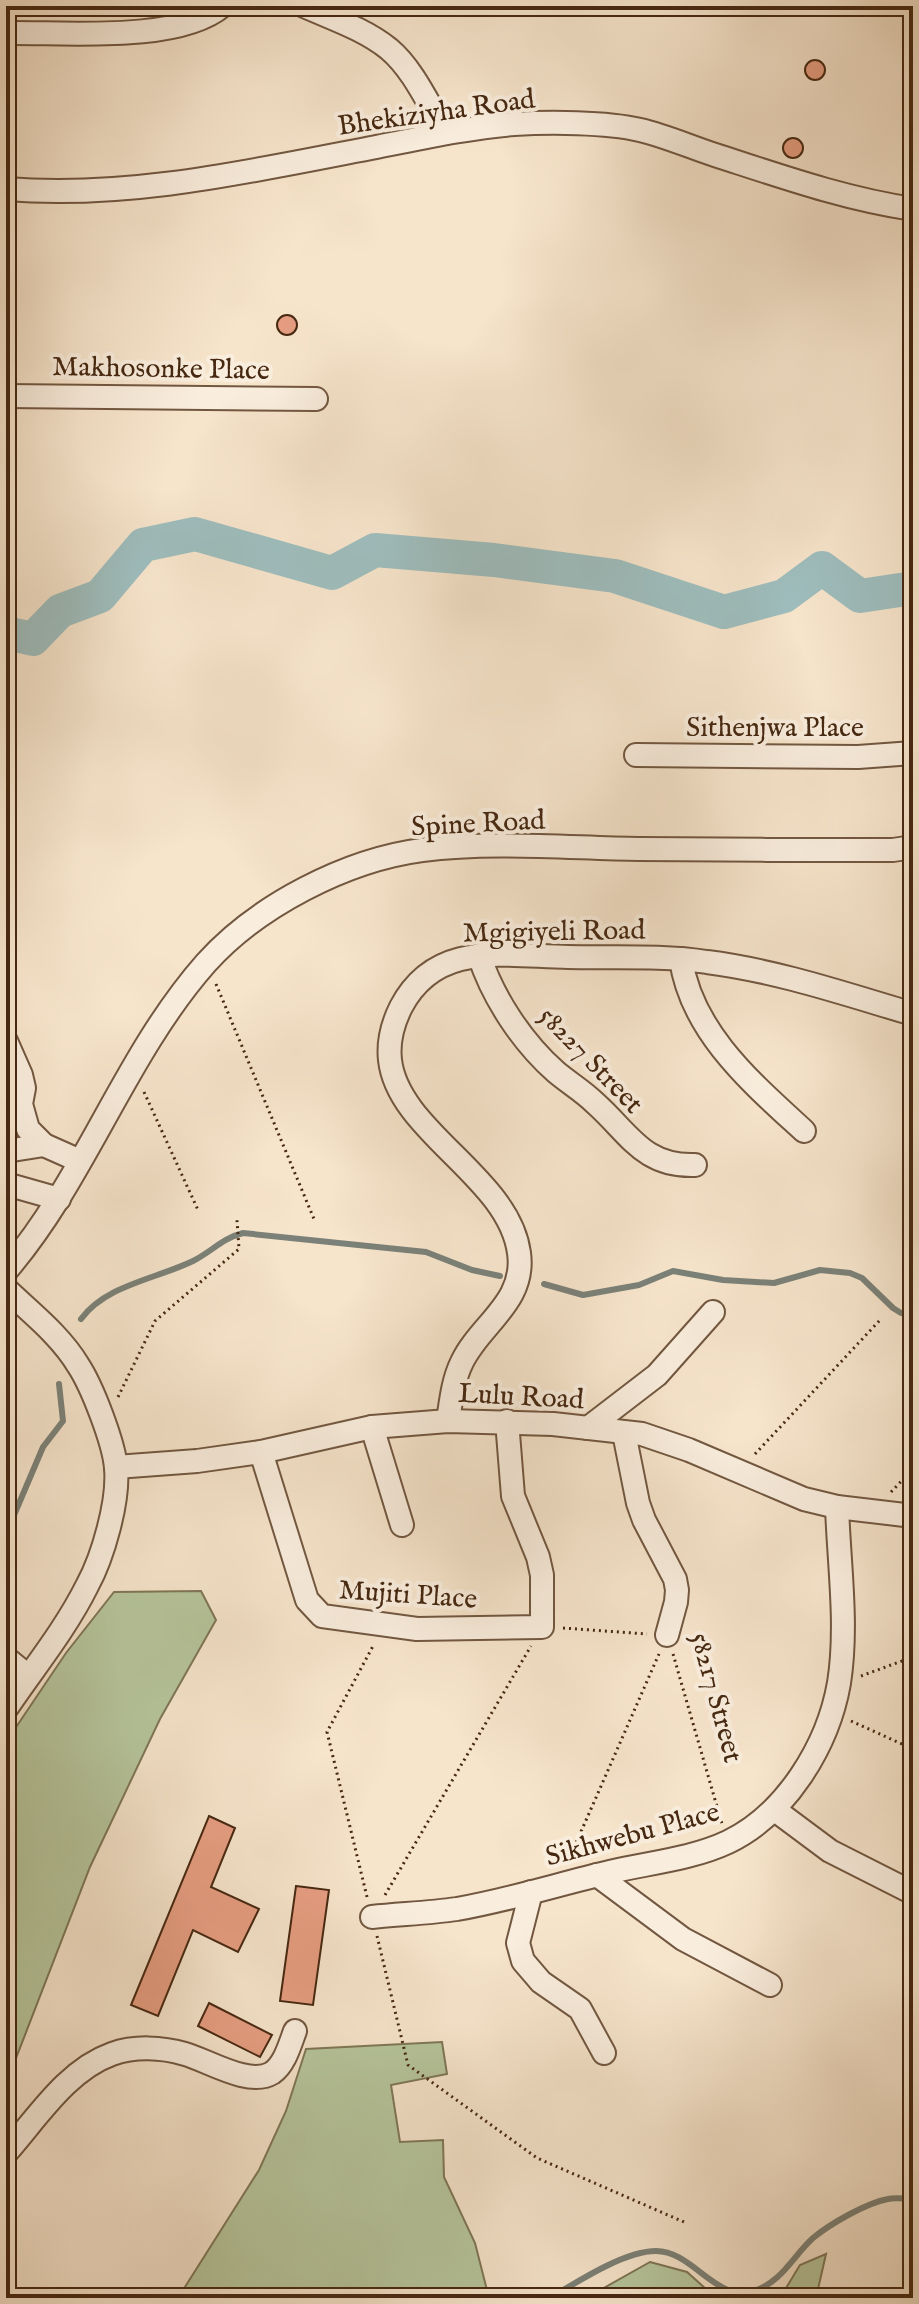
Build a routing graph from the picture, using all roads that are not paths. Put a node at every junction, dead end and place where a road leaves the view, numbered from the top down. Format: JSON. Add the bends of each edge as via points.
{"nodes":[{"id":1,"x":222,"y":6,"type":"edge"},
{"id":2,"x":304,"y":6,"type":"edge"},
{"id":3,"x":6,"y":33,"type":"edge"},
{"id":4,"x":446,"y":133,"type":"junction"},
{"id":5,"x":6,"y":189,"type":"edge"},
{"id":6,"x":913,"y":209,"type":"edge"},
{"id":7,"x":6,"y":396,"type":"edge"},
{"id":8,"x":316,"y":399,"type":"dead end"},
{"id":9,"x":913,"y":753,"type":"edge"},
{"id":10,"x":636,"y":755,"type":"dead end"},
{"id":11,"x":913,"y":847,"type":"edge"},
{"id":12,"x":479,"y":955,"type":"junction"},
{"id":13,"x":681,"y":959,"type":"junction"},
{"id":14,"x":913,"y":1014,"type":"edge"},
{"id":15,"x":6,"y":1041,"type":"edge"},
{"id":16,"x":804,"y":1131,"type":"dead end"},
{"id":17,"x":44,"y":1145,"type":"junction"},
{"id":18,"x":6,"y":1151,"type":"edge"},
{"id":19,"x":80,"y":1161,"type":"junction"},
{"id":20,"x":695,"y":1165,"type":"dead end"},
{"id":21,"x":6,"y":1184,"type":"edge"},
{"id":22,"x":59,"y":1199,"type":"junction"},
{"id":23,"x":6,"y":1271,"type":"edge"},
{"id":24,"x":6,"y":1289,"type":"edge"},
{"id":25,"x":713,"y":1312,"type":"dead end"},
{"id":26,"x":448,"y":1421,"type":"junction"},
{"id":27,"x":507,"y":1421,"type":"junction"},
{"id":28,"x":372,"y":1427,"type":"junction"},
{"id":29,"x":588,"y":1428,"type":"junction"},
{"id":30,"x":624,"y":1433,"type":"junction"},
{"id":31,"x":261,"y":1452,"type":"junction"},
{"id":32,"x":116,"y":1467,"type":"junction"},
{"id":33,"x":837,"y":1507,"type":"junction"},
{"id":34,"x":913,"y":1516,"type":"edge"},
{"id":35,"x":402,"y":1525,"type":"dead end"},
{"id":36,"x":667,"y":1635,"type":"road end"},
{"id":37,"x":6,"y":1658,"type":"edge"},
{"id":38,"x":28,"y":1676,"type":"junction"},
{"id":39,"x":6,"y":1709,"type":"edge"},
{"id":40,"x":775,"y":1810,"type":"junction"},
{"id":41,"x":597,"y":1875,"type":"junction"},
{"id":42,"x":531,"y":1892,"type":"junction"},
{"id":43,"x":913,"y":1893,"type":"edge"},
{"id":44,"x":372,"y":1917,"type":"road end"},
{"id":45,"x":770,"y":1985,"type":"dead end"},
{"id":46,"x":295,"y":2031,"type":"dead end"},
{"id":47,"x":604,"y":2053,"type":"dead end"},
{"id":48,"x":6,"y":2153,"type":"edge"}],
"edges":[{"from":1,"to":3,"type":"street","via":[[192,23],[146,31]]},
{"from":2,"to":4,"type":"street","via":[[366,33],[391,51]]},
{"from":4,"to":5,"type":"street","name":"Bhekiziyha Road","via":[[232,175],[126,189]]},
{"from":4,"to":6,"type":"street","name":"Bhekiziyha Road","via":[[515,124],[639,130],[804,183]]},
{"from":7,"to":8,"type":"street","name":"Makhosonke Place"},
{"from":9,"to":10,"type":"street","name":"Sithenjwa Place"},
{"from":11,"to":19,"type":"street","name":"Spine Road","via":[[470,847],[420,851],[365,864],[259,916],[207,962],[132,1067]]},
{"from":12,"to":13,"type":"street","name":"Mgigiyeli Road"},
{"from":12,"to":20,"type":"street","name":"58227 Street","via":[[508,1014],[555,1071],[644,1152],[677,1166]]},
{"from":12,"to":26,"type":"street","name":"Mgigiyeli Road","via":[[439,965],[420,979],[395,1020],[391,1040],[390,1061],[404,1097],[506,1214],[519,1254],[513,1295],[462,1361]]},
{"from":13,"to":14,"type":"street","name":"Mgigiyeli Road","via":[[784,976]]},
{"from":13,"to":16,"type":"street","via":[[698,1012],[715,1038],[743,1074]]},
{"from":15,"to":17,"type":"street","via":[[21,1075],[28,1129]]},
{"from":17,"to":18,"type":"street"},
{"from":17,"to":19,"type":"street"},
{"from":19,"to":22,"type":"street","name":"Spine Road"},
{"from":21,"to":22,"type":"street"},
{"from":22,"to":23,"type":"street","name":"Spine Road"},
{"from":24,"to":32,"type":"street","via":[[77,1363],[93,1391]]},
{"from":25,"to":29,"type":"street","via":[[657,1375]]},
{"from":26,"to":27,"type":"street","name":"Lulu Road"},
{"from":26,"to":28,"type":"street","name":"Lulu Road"},
{"from":27,"to":29,"type":"street","name":"Lulu Road"},
{"from":27,"to":31,"type":"street","name":"Mujiti Place","via":[[513,1496],[542,1575],[542,1627],[417,1629],[322,1616],[313,1609],[298,1573]]},
{"from":28,"to":31,"type":"street","name":"Lulu Road"},
{"from":28,"to":35,"type":"street"},
{"from":29,"to":30,"type":"street","name":"Lulu Road"},
{"from":30,"to":33,"type":"street","name":"Lulu Road","via":[[689,1450],[804,1499]]},
{"from":30,"to":36,"type":"street","name":"58217 Street","via":[[641,1512],[675,1579]]},
{"from":31,"to":32,"type":"street","name":"Lulu Road"},
{"from":32,"to":38,"type":"street","via":[[114,1501],[88,1585]]},
{"from":33,"to":34,"type":"street","name":"Lulu Road"},
{"from":33,"to":40,"type":"street","name":"Sikhwebu Place","via":[[842,1639],[838,1684],[804,1772]]},
{"from":37,"to":38,"type":"street"},
{"from":38,"to":39,"type":"street"},
{"from":40,"to":41,"type":"street","name":"Sikhwebu Place","via":[[727,1842]]},
{"from":40,"to":43,"type":"street","via":[[830,1851]]},
{"from":41,"to":42,"type":"street","name":"Sikhwebu Place"},
{"from":41,"to":45,"type":"street","via":[[683,1939]]},
{"from":42,"to":44,"type":"street","name":"Sikhwebu Place","via":[[453,1909]]},
{"from":42,"to":47,"type":"street","via":[[518,1943],[523,1961],[541,1982],[580,2009]]},
{"from":46,"to":48,"type":"street","via":[[278,2068],[257,2077],[170,2050],[111,2054],[72,2077]]}]}
